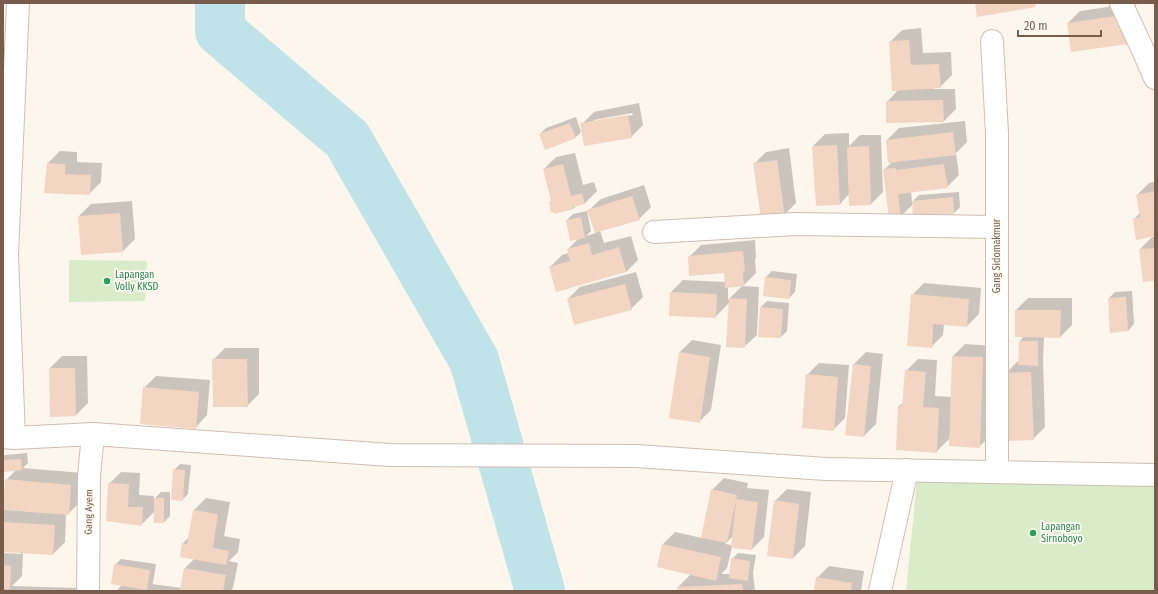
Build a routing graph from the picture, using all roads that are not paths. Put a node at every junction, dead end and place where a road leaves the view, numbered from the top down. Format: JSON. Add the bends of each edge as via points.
{"nodes":[{"id":1,"x":18,"y":3,"type":"edge"},
{"id":2,"x":1121,"y":3,"type":"edge"},
{"id":3,"x":992,"y":41,"type":"dead end"},
{"id":4,"x":1155,"y":78,"type":"edge"},
{"id":5,"x":996,"y":227,"type":"junction"},
{"id":6,"x":654,"y":232,"type":"dead end"},
{"id":7,"x":94,"y":434,"type":"junction"},
{"id":8,"x":9,"y":438,"type":"edge"},
{"id":9,"x":907,"y":470,"type":"junction"},
{"id":10,"x":997,"y":472,"type":"junction"},
{"id":11,"x":1155,"y":475,"type":"edge"},
{"id":12,"x":88,"y":591,"type":"edge"},
{"id":13,"x":880,"y":591,"type":"edge"}],
"edges":[{"from":1,"to":8,"type":"street","via":[[7,256]]},
{"from":2,"to":4,"type":"street"},
{"from":3,"to":5,"type":"street","name":"Gang Sidomakmur","via":[[997,133]]},
{"from":5,"to":6,"type":"street","via":[[795,224]]},
{"from":5,"to":10,"type":"street","name":"Gang Sidomakmur"},
{"from":7,"to":8,"type":"street"},
{"from":7,"to":9,"type":"street","via":[[390,455],[636,456],[826,469]]},
{"from":7,"to":12,"type":"street","name":"Gang Ayem","via":[[89,476]]},
{"from":9,"to":10,"type":"street"},
{"from":9,"to":13,"type":"street"},
{"from":10,"to":11,"type":"street"}]}
